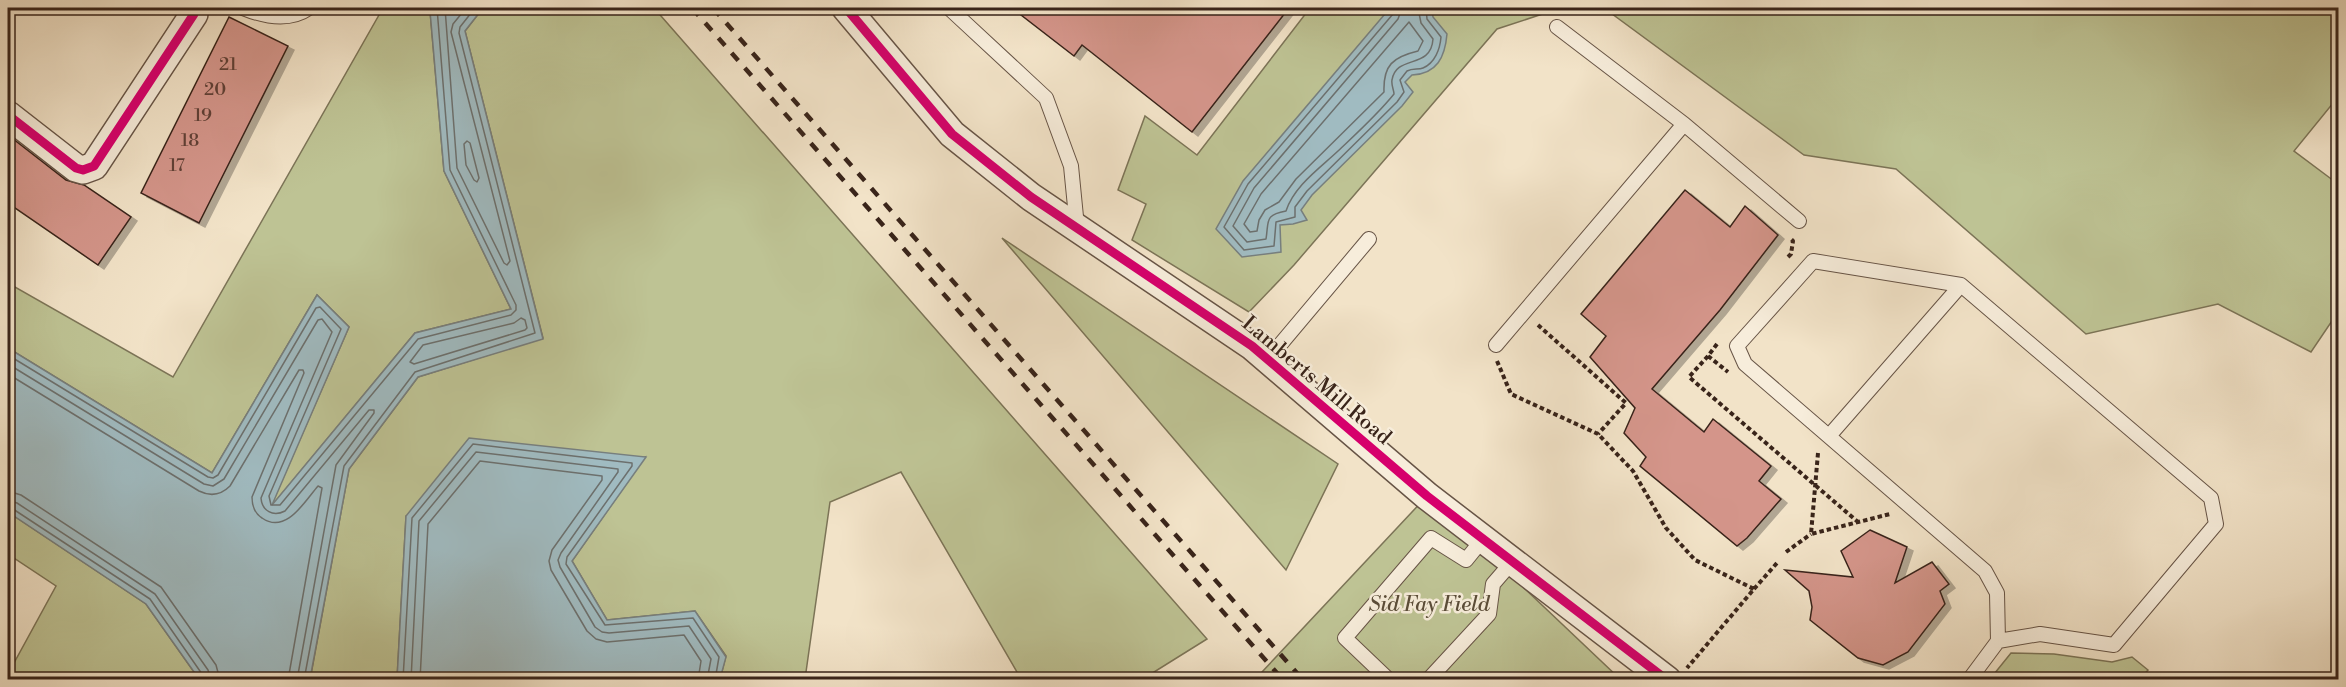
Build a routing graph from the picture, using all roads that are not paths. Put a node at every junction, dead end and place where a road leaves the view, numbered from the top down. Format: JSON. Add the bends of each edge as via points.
{"nodes":[{"id":1,"x":194,"y":8,"type":"edge"},
{"id":2,"x":243,"y":8,"type":"edge"},
{"id":3,"x":309,"y":8,"type":"edge"},
{"id":4,"x":846,"y":8,"type":"edge"},
{"id":5,"x":950,"y":8,"type":"edge"},
{"id":6,"x":1557,"y":27,"type":"dead end"},
{"id":7,"x":8,"y":115,"type":"edge"},
{"id":8,"x":1684,"y":124,"type":"junction"},
{"id":9,"x":1799,"y":221,"type":"dead end"},
{"id":10,"x":1077,"y":227,"type":"junction"},
{"id":11,"x":1369,"y":240,"type":"dead end"},
{"id":12,"x":1961,"y":285,"type":"junction"},
{"id":13,"x":1500,"y":349,"type":"road end"},
{"id":14,"x":1268,"y":359,"type":"junction"},
{"id":15,"x":1829,"y":436,"type":"junction"},
{"id":16,"x":1483,"y":539,"type":"junction"},
{"id":17,"x":1512,"y":562,"type":"junction"},
{"id":18,"x":1998,"y":641,"type":"junction"},
{"id":19,"x":1676,"y":675,"type":"edge"},
{"id":20,"x":1389,"y":680,"type":"edge"},
{"id":21,"x":1428,"y":680,"type":"edge"},
{"id":22,"x":1969,"y":680,"type":"edge"}],
"edges":[{"from":1,"to":7,"type":"street","via":[[194,14],[94,166],[76,168]]},
{"from":2,"to":3,"type":"lane","via":[[281,18]]},
{"from":4,"to":10,"type":"street","name":"Lamberts Mill Road","via":[[952,134]]},
{"from":5,"to":10,"type":"lane","via":[[1046,98],[1071,166]]},
{"from":6,"to":8,"type":"lane"},
{"from":8,"to":9,"type":"lane"},
{"from":8,"to":13,"type":"lane"},
{"from":10,"to":14,"type":"street","name":"Lamberts Mill Road"},
{"from":11,"to":14,"type":"lane"},
{"from":12,"to":15,"type":"lane"},
{"from":12,"to":15,"type":"lane","via":[[1813,261],[1737,346],[1745,364]]},
{"from":12,"to":18,"type":"lane","via":[[2211,498],[2216,524],[2114,645],[2040,634]]},
{"from":14,"to":16,"type":"street","name":"Lamberts Mill Road"},
{"from":15,"to":18,"type":"lane","via":[[1985,571],[1997,593]]},
{"from":16,"to":17,"type":"street","name":"Lamberts Mill Road"},
{"from":16,"to":20,"type":"lane","via":[[1466,560],[1431,538],[1345,638]]},
{"from":17,"to":19,"type":"street","name":"Lamberts Mill Road"},
{"from":17,"to":21,"type":"lane","via":[[1493,584],[1489,614]]},
{"from":18,"to":22,"type":"lane"}]}
